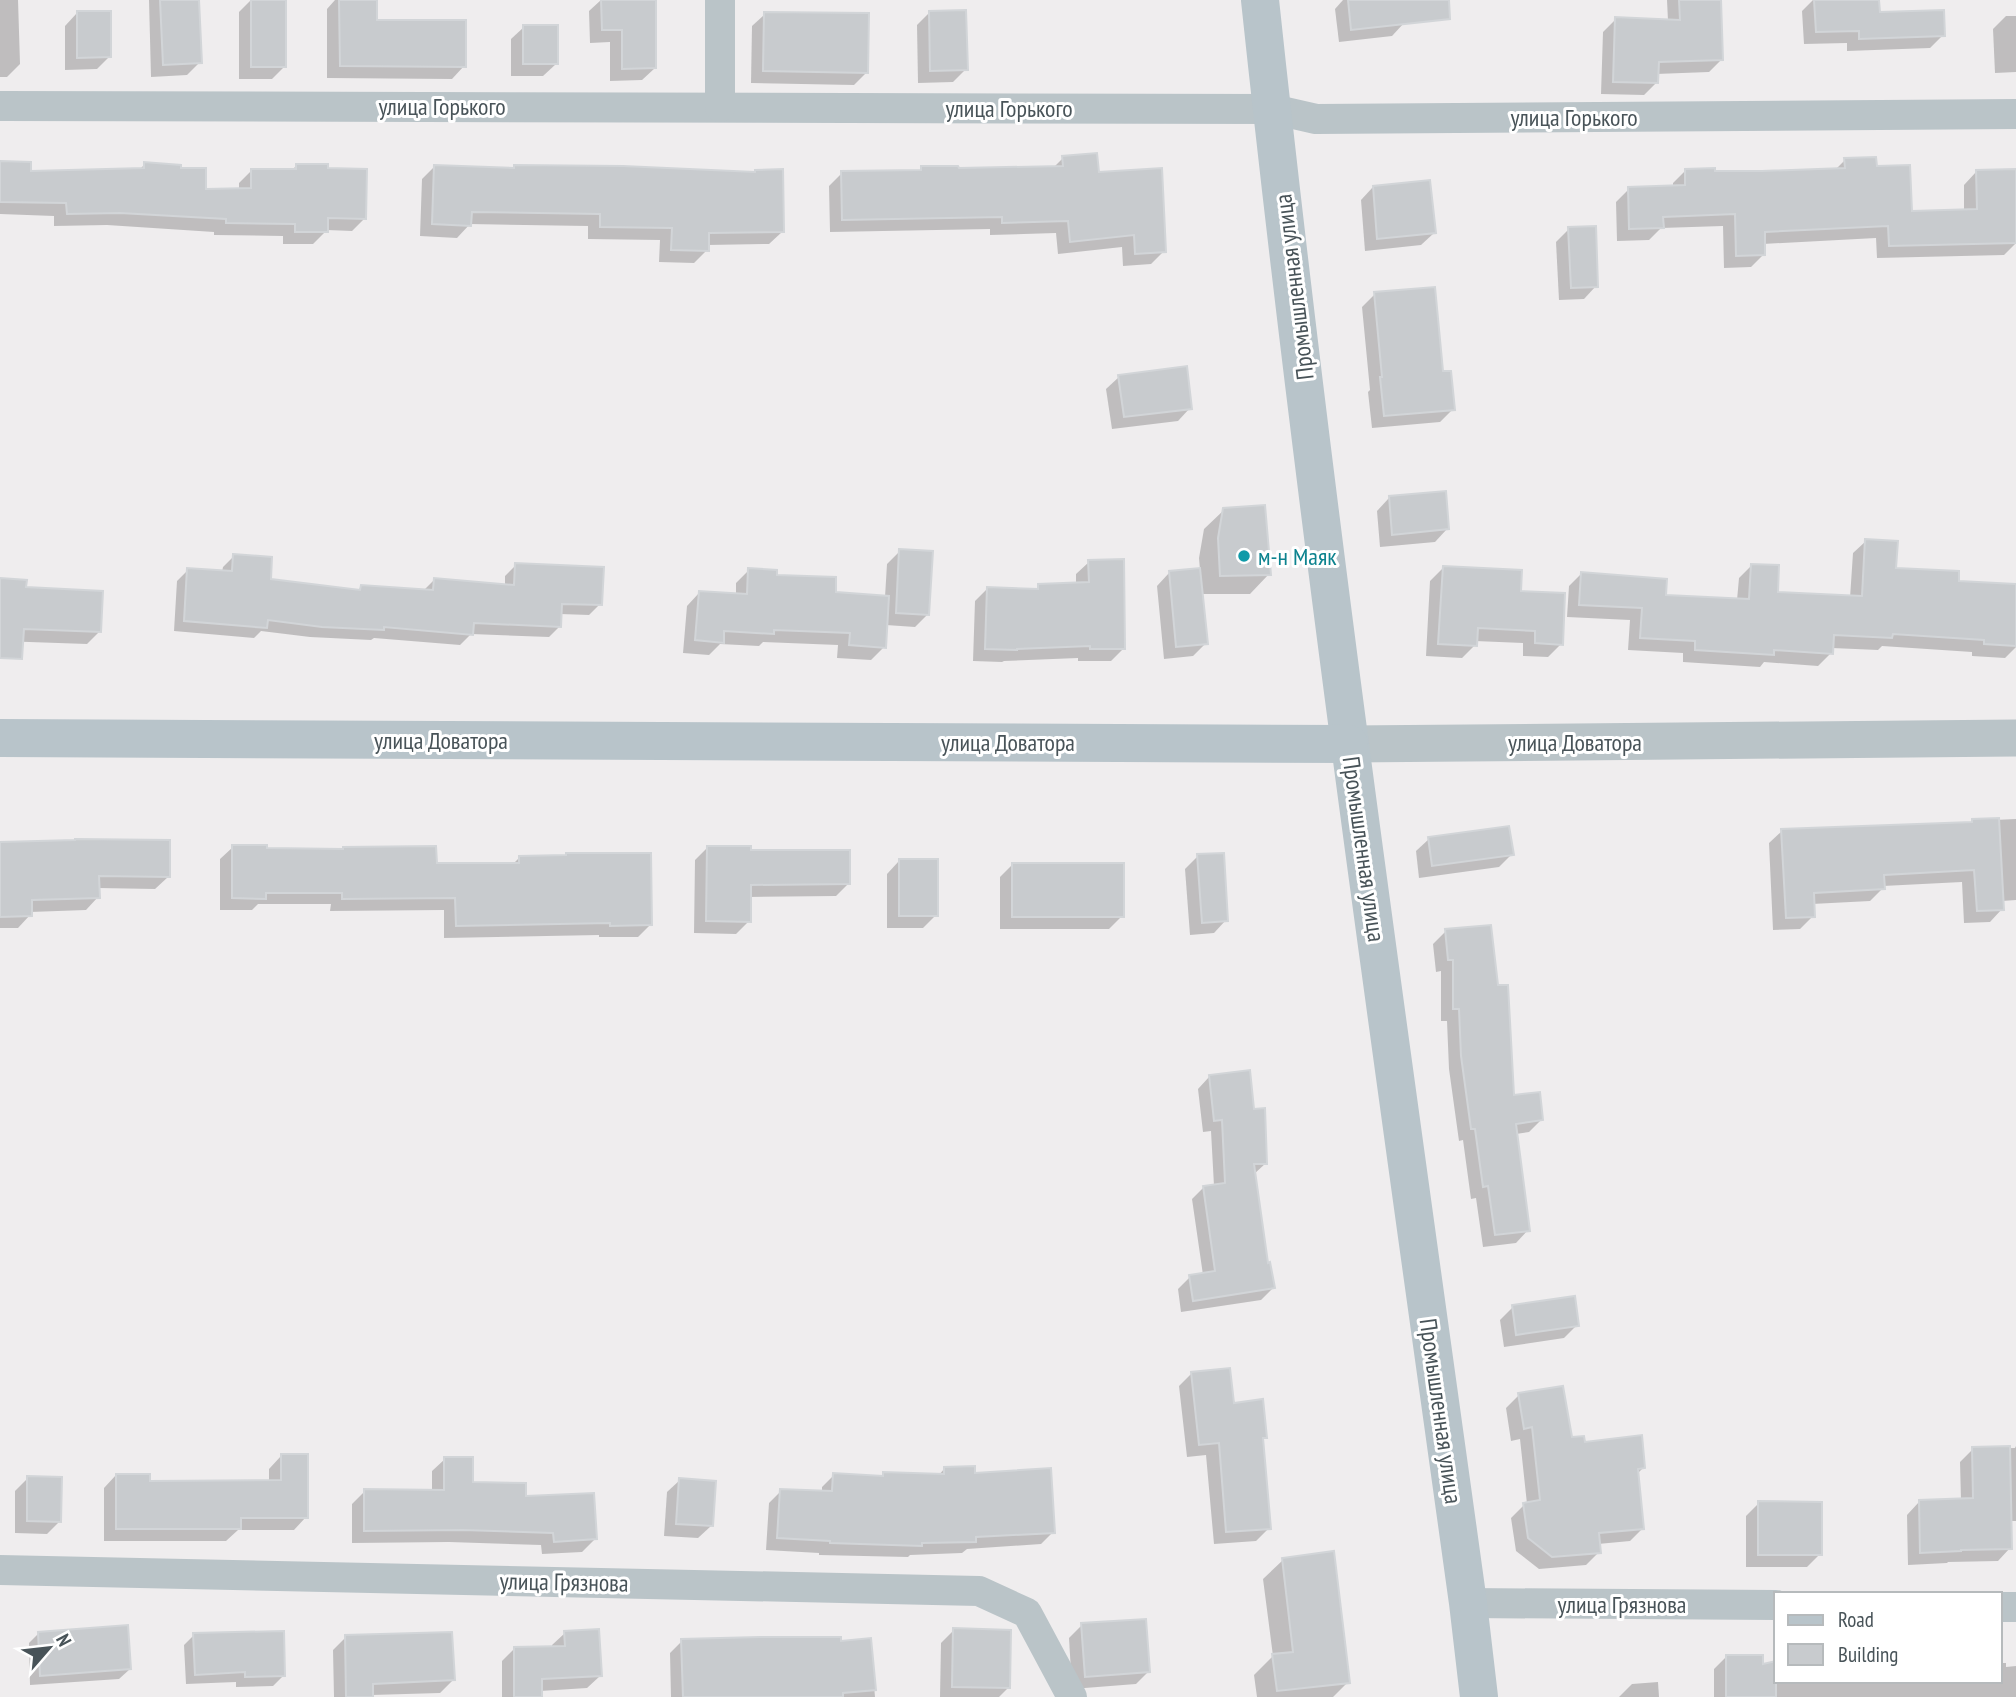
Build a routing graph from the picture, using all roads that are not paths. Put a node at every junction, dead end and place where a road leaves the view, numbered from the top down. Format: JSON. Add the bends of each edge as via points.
{"nodes":[{"id":1,"x":720,"y":0,"type":"edge"},
{"id":2,"x":1260,"y":0,"type":"edge"},
{"id":3,"x":0,"y":106,"type":"edge"},
{"id":4,"x":720,"y":107,"type":"junction"},
{"id":5,"x":1272,"y":109,"type":"junction"},
{"id":6,"x":2016,"y":114,"type":"edge"},
{"id":7,"x":0,"y":738,"type":"edge"},
{"id":8,"x":2016,"y":738,"type":"edge"},
{"id":9,"x":1349,"y":744,"type":"junction"},
{"id":10,"x":0,"y":1570,"type":"edge"},
{"id":11,"x":1468,"y":1603,"type":"junction"},
{"id":12,"x":1774,"y":1605,"type":"edge"},
{"id":13,"x":1472,"y":1696,"type":"edge"},
{"id":14,"x":1072,"y":1697,"type":"edge"}],
"edges":[{"from":1,"to":4,"type":"street"},
{"from":2,"to":5,"type":"main road","name":"Промышленная улица"},
{"from":3,"to":4,"type":"street","name":"улица Горького"},
{"from":4,"to":5,"type":"street","name":"улица Горького"},
{"from":5,"to":6,"type":"street","name":"улица Горького","via":[[1316,119]]},
{"from":5,"to":9,"type":"main road","name":"Промышленная улица"},
{"from":7,"to":9,"type":"main road","name":"улица Доватора"},
{"from":8,"to":9,"type":"street","name":"улица Доватора"},
{"from":9,"to":11,"type":"main road","name":"Промышленная улица"},
{"from":10,"to":14,"type":"street","name":"улица Грязнова","via":[[979,1591],[1027,1613]]},
{"from":11,"to":12,"type":"street","name":"улица Грязнова"},
{"from":11,"to":13,"type":"main road","name":"Промышленная улица"}]}
